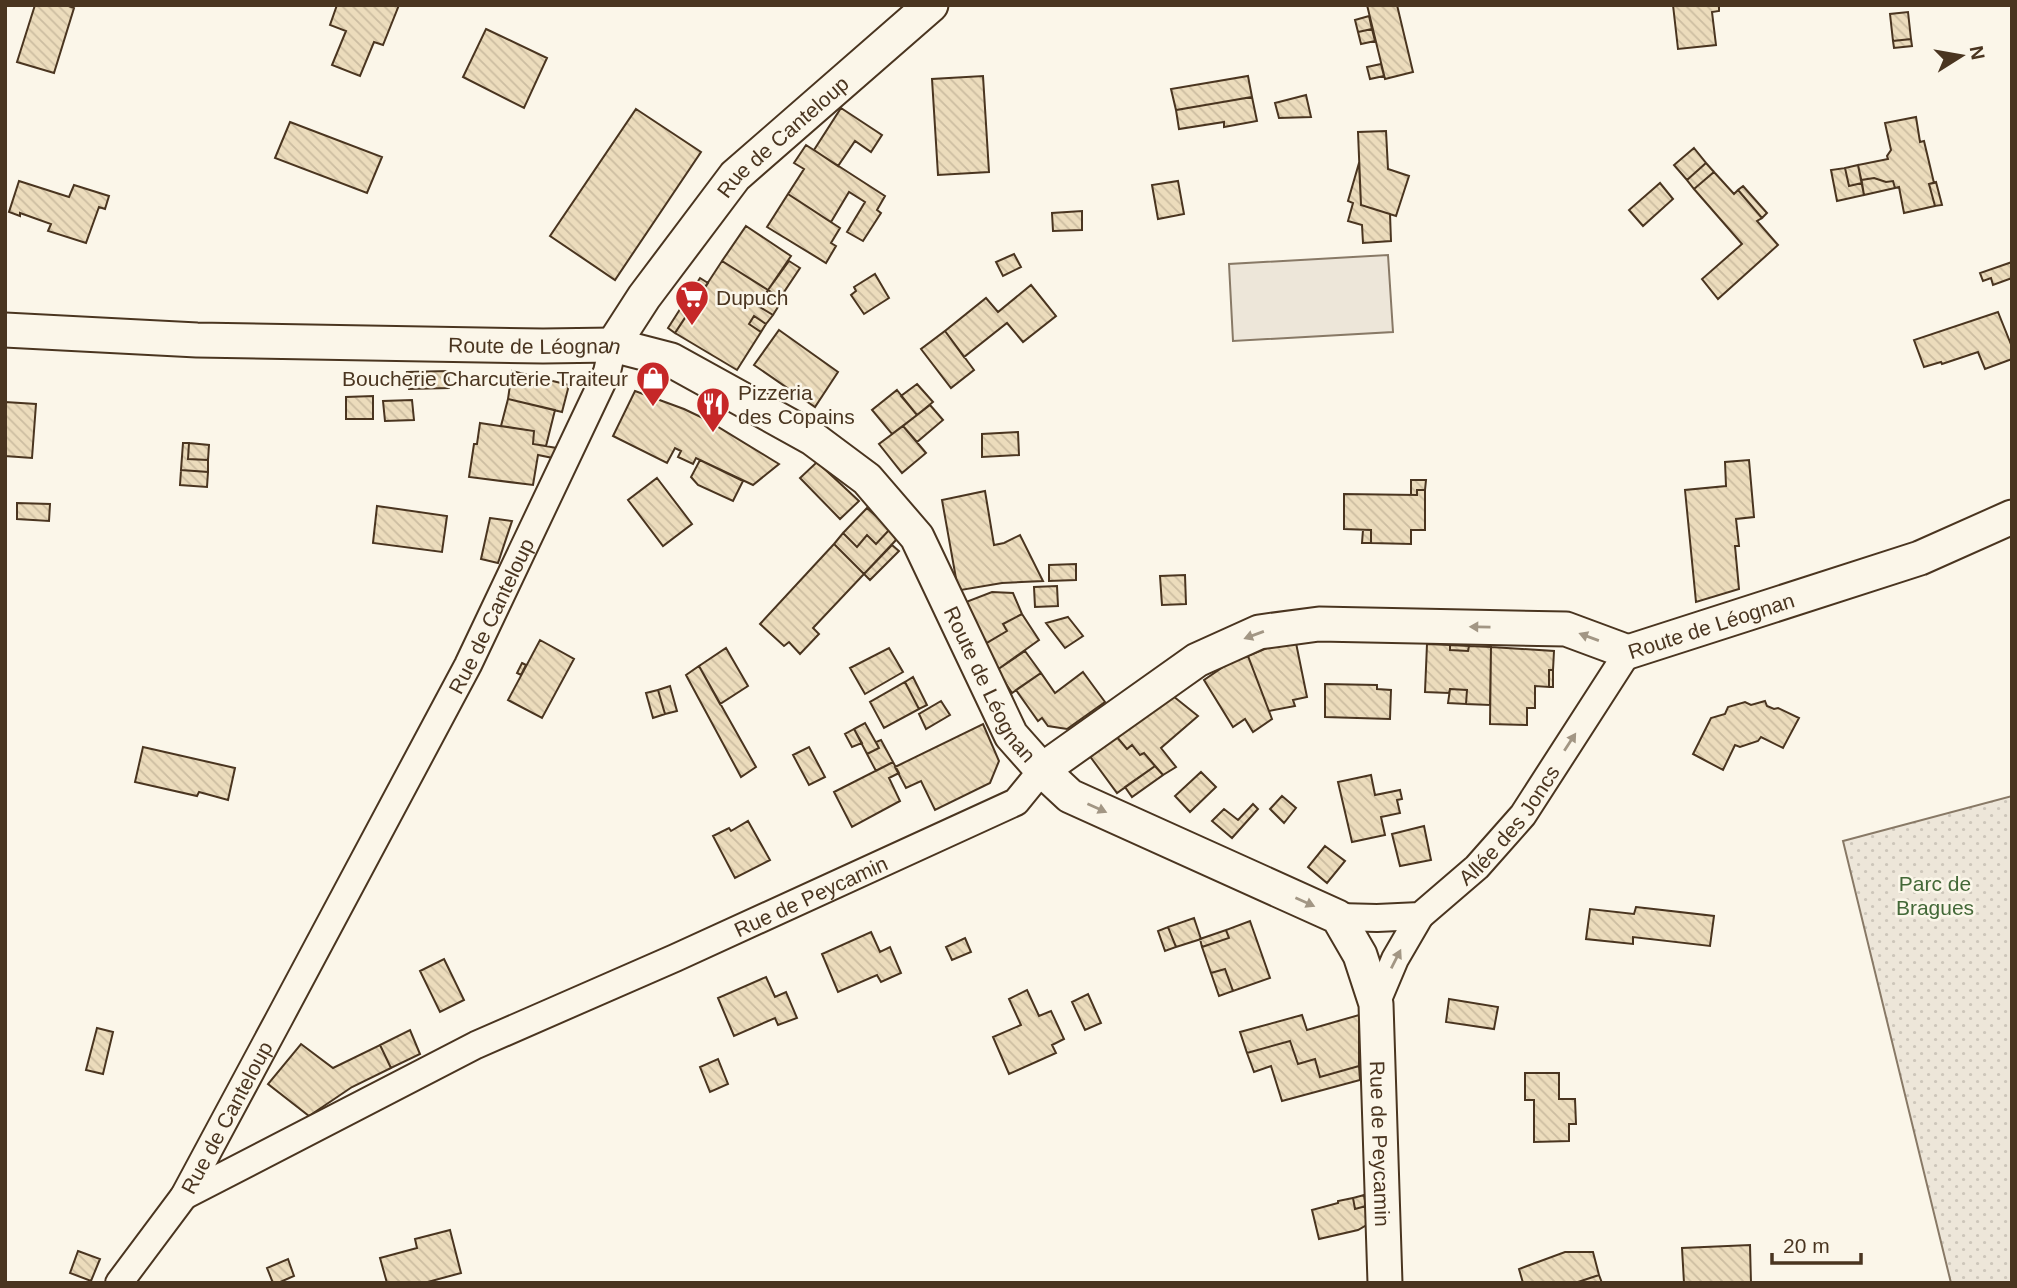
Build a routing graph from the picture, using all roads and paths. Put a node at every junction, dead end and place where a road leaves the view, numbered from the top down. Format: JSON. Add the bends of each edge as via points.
{"nodes":[{"id":1,"x":931,"y":5,"type":"edge"},
{"id":2,"x":5,"y":330,"type":"edge"},
{"id":3,"x":613,"y":345,"type":"junction"},
{"id":4,"x":2012,"y":517,"type":"edge"},
{"id":5,"x":1628,"y":652,"type":"junction"},
{"id":6,"x":1042,"y":770,"type":"junction"},
{"id":7,"x":1338,"y":916,"type":"junction"},
{"id":8,"x":1420,"y":916,"type":"junction"},
{"id":9,"x":1377,"y":1004,"type":"junction"},
{"id":10,"x":184,"y":1196,"type":"junction"},
{"id":11,"x":119,"y":1283,"type":"edge"},
{"id":12,"x":1385,"y":1283,"type":"edge"}],
"edges":[{"from":1,"to":3,"type":"street","name":"Rue de Canteloup","via":[[735,176]]},
{"from":2,"to":3,"type":"street","name":"Route de Léognan","via":[[197,340]]},
{"from":3,"to":6,"type":"street","name":"Route de Léognan","via":[[671,360],[812,438],[867,479],[917,537],[1011,735]]},
{"from":3,"to":10,"type":"street","name":"Rue de Canteloup","via":[[607,372],[468,664]]},
{"from":4,"to":5,"type":"street","name":"Route de Léognan","via":[[1920,558]]},
{"from":5,"to":6,"type":"street","name":"Route de Léognan","one_way":true,"via":[[1566,629],[1319,624],[1259,632],[1197,660]]},
{"from":8,"to":5,"type":"street","name":"Allée des Joncs","one_way":true,"via":[[1478,867],[1523,816]]},
{"from":6,"to":7,"type":"street","one_way":true,"via":[[1070,796]]},
{"from":6,"to":10,"type":"street","name":"Rue de Peycamin","via":[[1016,802],[476,1045]]},
{"from":7,"to":8,"type":"street"},
{"from":7,"to":9,"type":"street","name":"Rue de Peycamin","via":[[1360,955]]},
{"from":9,"to":8,"type":"street","name":"Rue de Peycamin","one_way":true},
{"from":9,"to":12,"type":"street","name":"Rue de Peycamin"},
{"from":10,"to":11,"type":"street","name":"Rue de Canteloup"}]}
